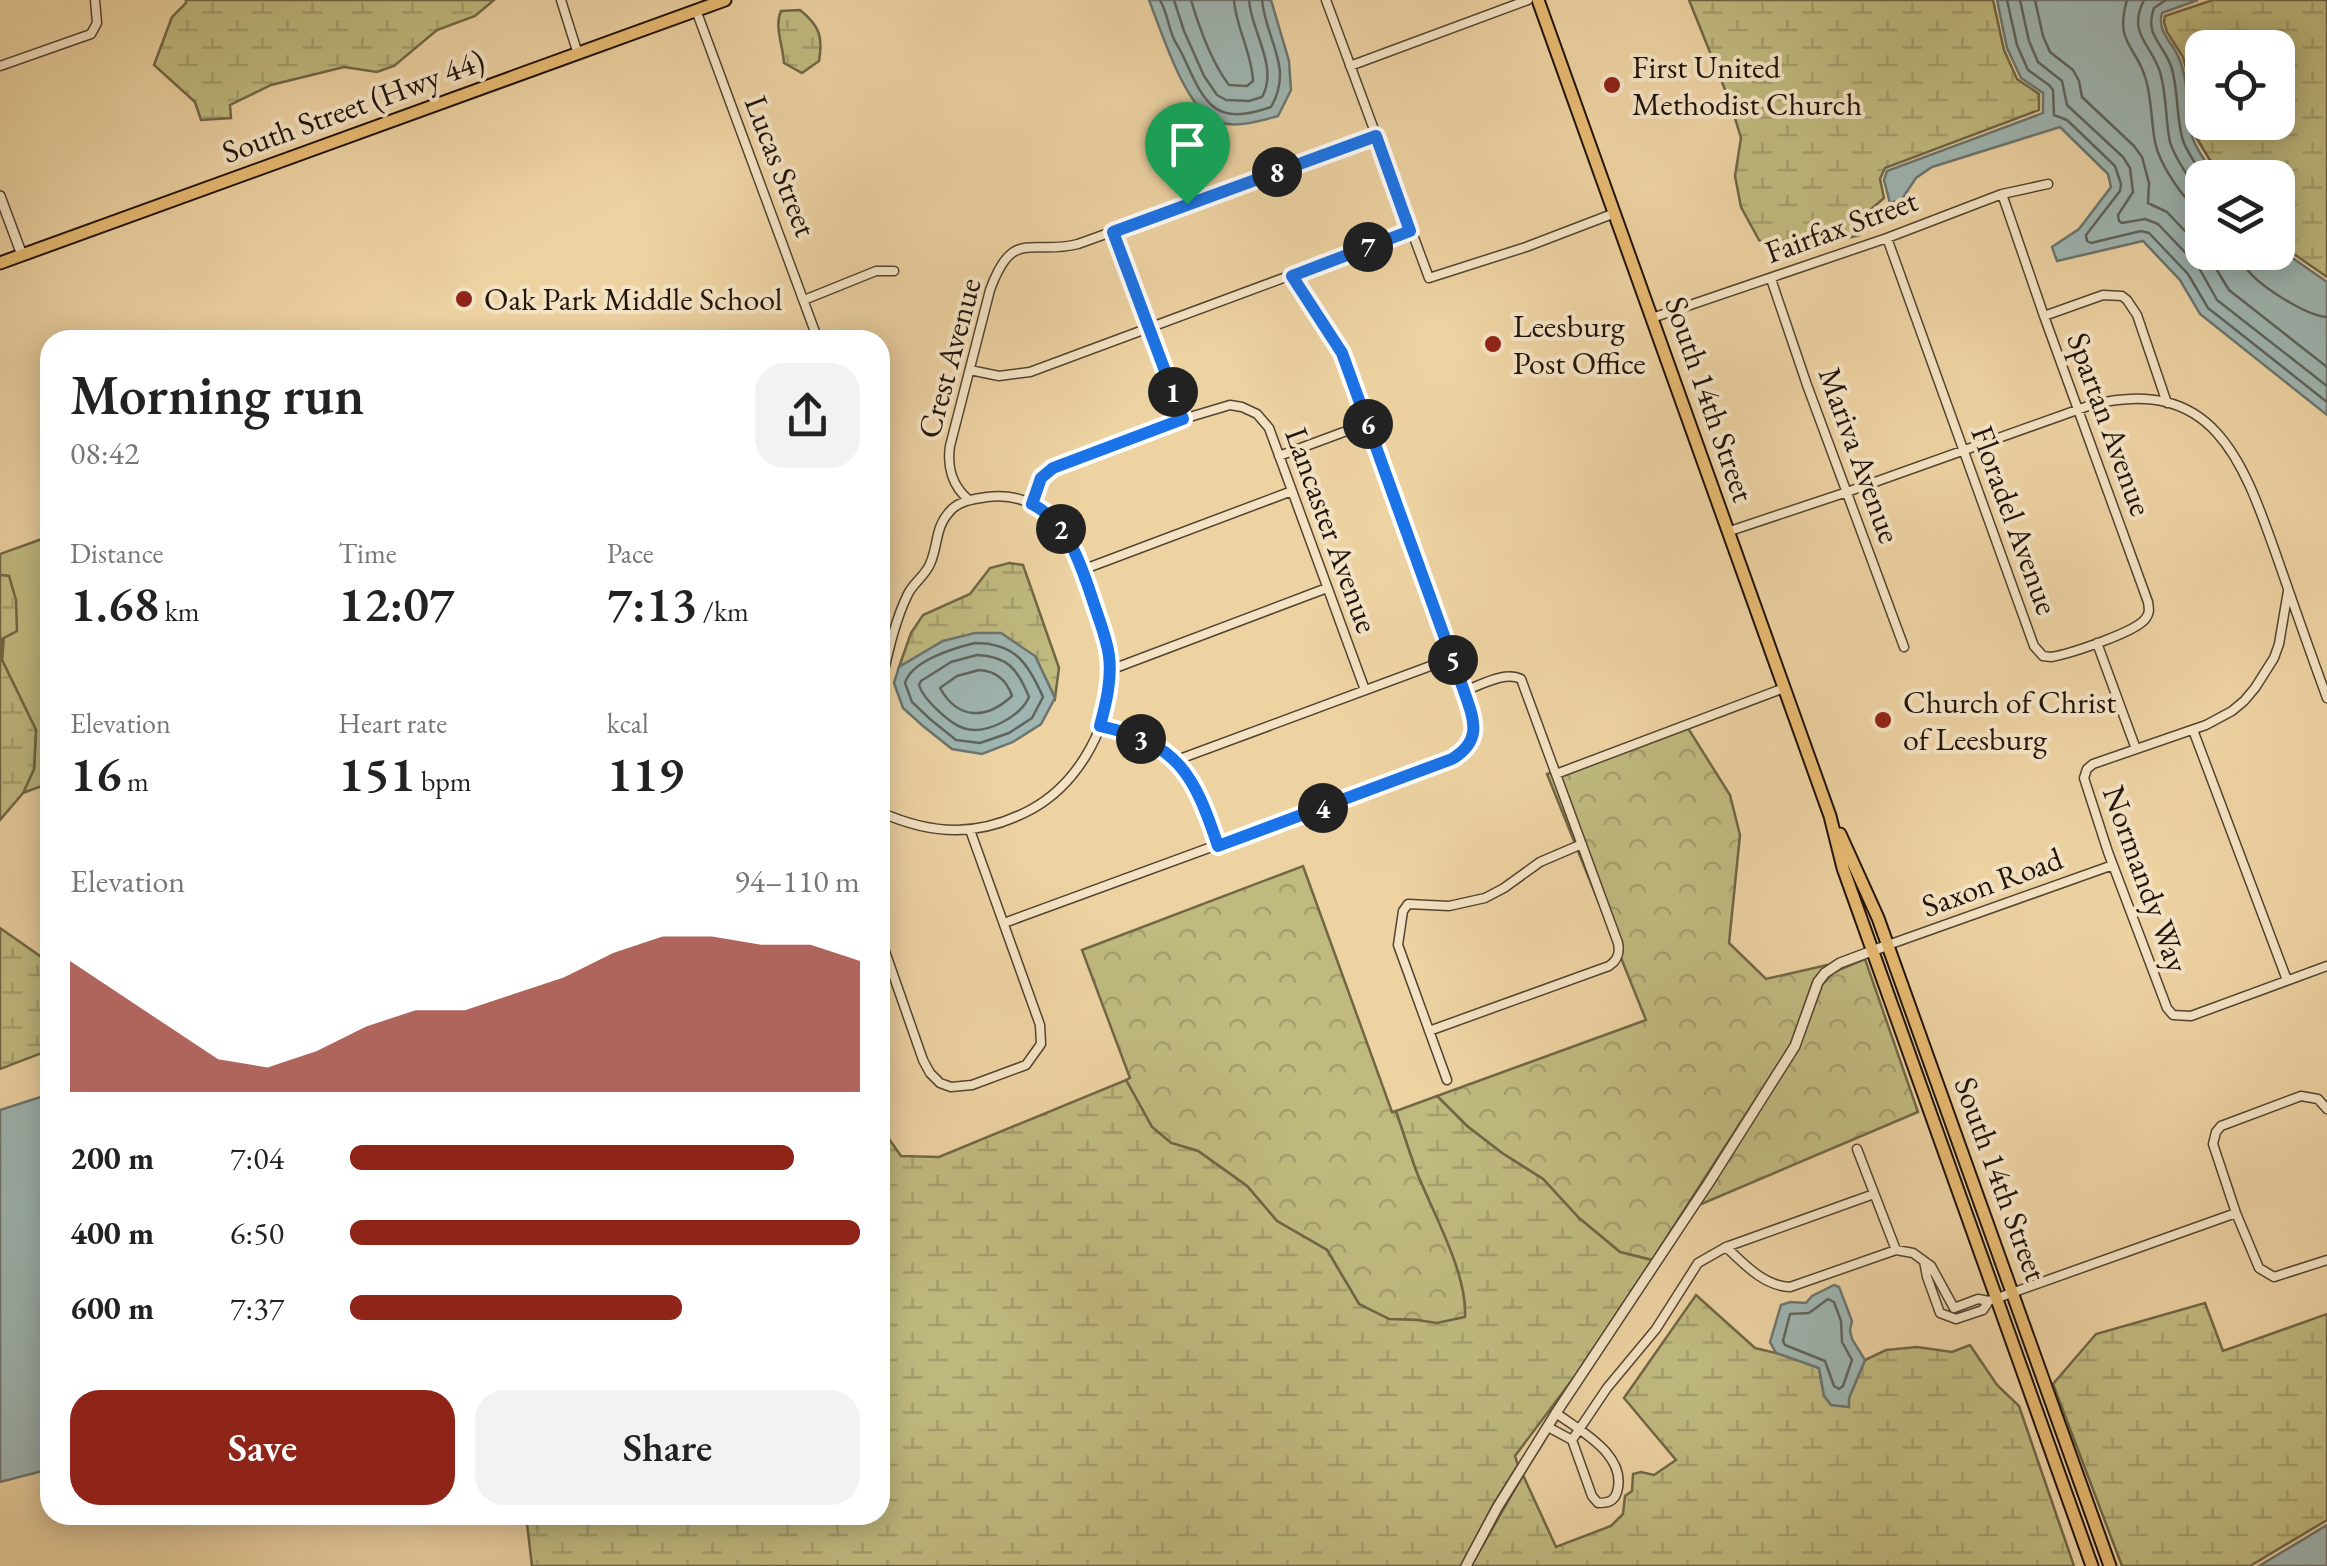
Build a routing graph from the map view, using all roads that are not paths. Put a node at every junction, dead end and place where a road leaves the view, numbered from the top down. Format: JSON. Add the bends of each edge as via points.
{"nodes":[{"id":1,"x":95,"y":0,"type":"edge"},
{"id":2,"x":561,"y":0,"type":"edge"},
{"id":3,"x":725,"y":0,"type":"edge"},
{"id":4,"x":1326,"y":0,"type":"edge"},
{"id":5,"x":1528,"y":0,"type":"edge"},
{"id":6,"x":1538,"y":0,"type":"edge"},
{"id":7,"x":696,"y":10,"type":"junction"},
{"id":8,"x":578,"y":54,"type":"junction"},
{"id":9,"x":0,"y":66,"type":"edge"},
{"id":10,"x":1350,"y":66,"type":"junction"},
{"id":11,"x":1376,"y":136,"type":"junction"},
{"id":12,"x":2048,"y":184,"type":"dead end"},
{"id":13,"x":2002,"y":194,"type":"junction"},
{"id":14,"x":0,"y":196,"type":"edge"},
{"id":15,"x":1615,"y":213,"type":"junction"},
{"id":16,"x":1410,"y":231,"type":"junction"},
{"id":17,"x":1113,"y":232,"type":"junction"},
{"id":18,"x":1887,"y":238,"type":"junction"},
{"id":19,"x":22,"y":255,"type":"junction"},
{"id":20,"x":0,"y":263,"type":"edge"},
{"id":21,"x":894,"y":271,"type":"dead end"},
{"id":22,"x":1292,"y":276,"type":"junction"},
{"id":23,"x":1771,"y":279,"type":"junction"},
{"id":24,"x":804,"y":300,"type":"junction"},
{"id":25,"x":2044,"y":316,"type":"junction"},
{"id":26,"x":1652,"y":318,"type":"junction"},
{"id":27,"x":1149,"y":328,"type":"junction"},
{"id":28,"x":814,"y":330,"type":"edge"},
{"id":29,"x":970,"y":370,"type":"junction"},
{"id":30,"x":2167,"y":403,"type":"junction"},
{"id":31,"x":2078,"y":409,"type":"junction"},
{"id":32,"x":1183,"y":419,"type":"junction"},
{"id":33,"x":1368,"y":423,"type":"junction"},
{"id":34,"x":1963,"y":450,"type":"junction"},
{"id":35,"x":1279,"y":456,"type":"junction"},
{"id":36,"x":1292,"y":491,"type":"junction"},
{"id":37,"x":1847,"y":492,"type":"junction"},
{"id":38,"x":969,"y":500,"type":"junction"},
{"id":39,"x":1032,"y":504,"type":"junction"},
{"id":40,"x":1727,"y":532,"type":"junction"},
{"id":41,"x":1082,"y":570,"type":"junction"},
{"id":42,"x":1327,"y":588,"type":"junction"},
{"id":43,"x":2288,"y":590,"type":"junction"},
{"id":44,"x":2097,"y":643,"type":"junction"},
{"id":45,"x":1904,"y":647,"type":"dead end"},
{"id":46,"x":890,"y":654,"type":"edge"},
{"id":47,"x":1452,"y":658,"type":"junction"},
{"id":48,"x":1110,"y":670,"type":"junction"},
{"id":49,"x":1784,"y":688,"type":"junction"},
{"id":50,"x":1365,"y":690,"type":"junction"},
{"id":51,"x":1464,"y":691,"type":"junction"},
{"id":52,"x":2327,"y":698,"type":"edge"},
{"id":53,"x":1100,"y":726,"type":"junction"},
{"id":54,"x":2193,"y":730,"type":"junction"},
{"id":55,"x":2136,"y":750,"type":"junction"},
{"id":56,"x":1177,"y":760,"type":"junction"},
{"id":57,"x":1556,"y":774,"type":"junction"},
{"id":58,"x":890,"y":816,"type":"edge"},
{"id":59,"x":1830,"y":816,"type":"junction"},
{"id":60,"x":970,"y":830,"type":"junction"},
{"id":61,"x":1582,"y":844,"type":"junction"},
{"id":62,"x":1218,"y":846,"type":"junction"},
{"id":63,"x":2113,"y":865,"type":"junction"},
{"id":64,"x":1004,"y":924,"type":"junction"},
{"id":65,"x":1888,"y":946,"type":"junction"},
{"id":66,"x":1872,"y":951,"type":"junction"},
{"id":67,"x":890,"y":966,"type":"edge"},
{"id":68,"x":2327,"y":966,"type":"edge"},
{"id":69,"x":2287,"y":980,"type":"junction"},
{"id":70,"x":1429,"y":1031,"type":"junction"},
{"id":71,"x":1447,"y":1080,"type":"dead end"},
{"id":72,"x":2327,"y":1109,"type":"edge"},
{"id":73,"x":1857,"y":1149,"type":"dead end"},
{"id":74,"x":1874,"y":1194,"type":"junction"},
{"id":75,"x":2236,"y":1213,"type":"junction"},
{"id":76,"x":1726,"y":1247,"type":"junction"},
{"id":77,"x":1896,"y":1250,"type":"junction"},
{"id":78,"x":2327,"y":1260,"type":"edge"},
{"id":79,"x":1924,"y":1261,"type":"junction"},
{"id":80,"x":2013,"y":1292,"type":"junction"},
{"id":81,"x":1993,"y":1299,"type":"junction"},
{"id":82,"x":1954,"y":1308,"type":"junction"},
{"id":83,"x":1940,"y":1313,"type":"junction"},
{"id":84,"x":1556,"y":1413,"type":"junction"},
{"id":85,"x":1548,"y":1426,"type":"junction"},
{"id":86,"x":1580,"y":1429,"type":"junction"},
{"id":87,"x":1572,"y":1440,"type":"junction"},
{"id":88,"x":1466,"y":1566,"type":"edge"},
{"id":89,"x":2092,"y":1566,"type":"edge"},
{"id":90,"x":2110,"y":1566,"type":"edge"}],
"edges":[{"from":1,"to":9,"type":"street","via":[[96,24],[86,37]]},
{"from":2,"to":8,"type":"street"},
{"from":3,"to":7,"type":"main road","name":"South Street (Hwy 44)"},
{"from":4,"to":10,"type":"street"},
{"from":5,"to":10,"type":"street"},
{"from":6,"to":15,"type":"main road","name":"South 14th Street"},
{"from":7,"to":8,"type":"main road","name":"South Street (Hwy 44)"},
{"from":7,"to":24,"type":"street","name":"Lucas Street"},
{"from":8,"to":19,"type":"main road","name":"South Street (Hwy 44)"},
{"from":10,"to":11,"type":"street"},
{"from":11,"to":16,"type":"street"},
{"from":11,"to":17,"type":"street","name":"Crest Avenue"},
{"from":12,"to":13,"type":"street","name":"Fairfax Street"},
{"from":13,"to":18,"type":"street","name":"Fairfax Street"},
{"from":13,"to":25,"type":"street","name":"Spartan Avenue"},
{"from":14,"to":19,"type":"street"},
{"from":15,"to":16,"type":"street","via":[[1429,278]]},
{"from":15,"to":26,"type":"main road","name":"South 14th Street"},
{"from":16,"to":22,"type":"street"},
{"from":17,"to":27,"type":"street"},
{"from":17,"to":29,"type":"street","name":"Crest Avenue","via":[[1060,249],[1032,246],[1008,255],[990,290]]},
{"from":18,"to":23,"type":"street","name":"Fairfax Street"},
{"from":18,"to":34,"type":"street","name":"Floradel Avenue"},
{"from":19,"to":20,"type":"main road","name":"South Street (Hwy 44)"},
{"from":21,"to":24,"type":"street","via":[[876,271]]},
{"from":22,"to":27,"type":"street"},
{"from":22,"to":33,"type":"street","via":[[1342,353]]},
{"from":23,"to":26,"type":"street","name":"Fairfax Street"},
{"from":23,"to":37,"type":"street","name":"Mariva Avenue"},
{"from":24,"to":28,"type":"street","name":"Lucas Street"},
{"from":25,"to":30,"type":"street","via":[[2104,295],[2122,296],[2137,315]]},
{"from":25,"to":31,"type":"street","name":"Spartan Avenue"},
{"from":26,"to":40,"type":"main road","name":"South 14th Street"},
{"from":27,"to":29,"type":"street","via":[[1030,372]]},
{"from":27,"to":32,"type":"street"},
{"from":29,"to":38,"type":"street","name":"Crest Avenue","via":[[948,458]]},
{"from":30,"to":31,"type":"street","via":[[2118,400]]},
{"from":30,"to":43,"type":"street","via":[[2202,419],[2232,452]]},
{"from":31,"to":34,"type":"street"},
{"from":31,"to":44,"type":"street","name":"Spartan Avenue","via":[[2149,608],[2138,626]]},
{"from":32,"to":35,"type":"street","name":"Lancaster Avenue","via":[[1230,405],[1248,408],[1264,420]]},
{"from":32,"to":39,"type":"street","name":"Lancaster Avenue","via":[[1053,468],[1041,478]]},
{"from":33,"to":35,"type":"street"},
{"from":33,"to":47,"type":"street"},
{"from":34,"to":37,"type":"street"},
{"from":34,"to":44,"type":"street","name":"Floradel Avenue","via":[[2034,646],[2051,657]]},
{"from":35,"to":36,"type":"street","name":"Lancaster Avenue"},
{"from":36,"to":41,"type":"street"},
{"from":36,"to":42,"type":"street","name":"Lancaster Avenue"},
{"from":37,"to":40,"type":"street"},
{"from":37,"to":45,"type":"street","name":"Mariva Avenue"},
{"from":38,"to":39,"type":"street","via":[[996,496]]},
{"from":38,"to":46,"type":"street","via":[[940,524],[930,566],[907,595]]},
{"from":39,"to":41,"type":"street","via":[[1059,526]]},
{"from":40,"to":49,"type":"main road","name":"South 14th Street"},
{"from":41,"to":48,"type":"street"},
{"from":42,"to":48,"type":"street"},
{"from":42,"to":50,"type":"street","name":"Lancaster Avenue"},
{"from":43,"to":52,"type":"street"},
{"from":43,"to":54,"type":"street","name":"Normandy Way","via":[[2280,644],[2261,680],[2232,711]]},
{"from":44,"to":55,"type":"street","name":"Floradel Avenue"},
{"from":47,"to":50,"type":"street"},
{"from":47,"to":51,"type":"street"},
{"from":48,"to":53,"type":"street"},
{"from":49,"to":57,"type":"street"},
{"from":49,"to":59,"type":"main road","name":"South 14th Street"},
{"from":50,"to":56,"type":"street"},
{"from":51,"to":57,"type":"street","via":[[1506,676],[1521,679]]},
{"from":51,"to":62,"type":"street","via":[[1473,736],[1452,759]]},
{"from":53,"to":56,"type":"street","via":[[1138,737]]},
{"from":53,"to":60,"type":"street","via":[[1052,796],[1016,818]]},
{"from":54,"to":55,"type":"street","name":"Normandy Way"},
{"from":54,"to":69,"type":"street"},
{"from":55,"to":63,"type":"street","name":"Normandy Way","via":[[2093,764],[2084,774]]},
{"from":56,"to":62,"type":"street"},
{"from":57,"to":61,"type":"street"},
{"from":58,"to":60,"type":"street","via":[[918,827]]},
{"from":59,"to":65,"type":"main road","name":"South 14th Street"},
{"from":59,"to":66,"type":"main road","name":"South 14th Street"},
{"from":60,"to":64,"type":"street"},
{"from":61,"to":70,"type":"street","via":[[1618,958]]},
{"from":61,"to":70,"type":"street","via":[[1485,898],[1449,906],[1408,904],[1402,911],[1398,944]]},
{"from":62,"to":64,"type":"street"},
{"from":63,"to":65,"type":"street","name":"Saxon Road"},
{"from":63,"to":69,"type":"street","name":"Normandy Way","via":[[2173,1015],[2191,1016]]},
{"from":64,"to":67,"type":"street","via":[[1040,1025],[1041,1044],[1026,1066],[972,1085],[935,1079]]},
{"from":65,"to":66,"type":"street"},
{"from":65,"to":80,"type":"main road","name":"South 14th Street"},
{"from":66,"to":81,"type":"main road","name":"South 14th Street"},
{"from":66,"to":84,"type":"street","via":[[1832,968],[1818,982],[1794,1046]]},
{"from":68,"to":69,"type":"street","name":"Normandy Way"},
{"from":70,"to":71,"type":"street"},
{"from":72,"to":75,"type":"street","via":[[2318,1098],[2301,1096],[2220,1126],[2212,1144]]},
{"from":73,"to":74,"type":"street"},
{"from":74,"to":76,"type":"street"},
{"from":74,"to":77,"type":"street"},
{"from":75,"to":78,"type":"street","via":[[2258,1268],[2269,1276]]},
{"from":75,"to":80,"type":"street"},
{"from":76,"to":77,"type":"street","via":[[1776,1286]]},
{"from":76,"to":86,"type":"street","via":[[1698,1264]]},
{"from":77,"to":79,"type":"street"},
{"from":79,"to":82,"type":"street"},
{"from":79,"to":83,"type":"street"},
{"from":80,"to":81,"type":"street"},
{"from":80,"to":90,"type":"main road","name":"South 14th Street"},
{"from":81,"to":82,"type":"street"},
{"from":81,"to":83,"type":"street","via":[[1956,1319]]},
{"from":81,"to":89,"type":"main road","name":"South 14th Street"},
{"from":82,"to":83,"type":"street"},
{"from":84,"to":85,"type":"street"},
{"from":84,"to":86,"type":"street"},
{"from":85,"to":87,"type":"street"},
{"from":85,"to":88,"type":"street"},
{"from":86,"to":87,"type":"street"},
{"from":86,"to":87,"type":"street","via":[[1616,1466],[1614,1499],[1598,1503],[1592,1496]]}]}
